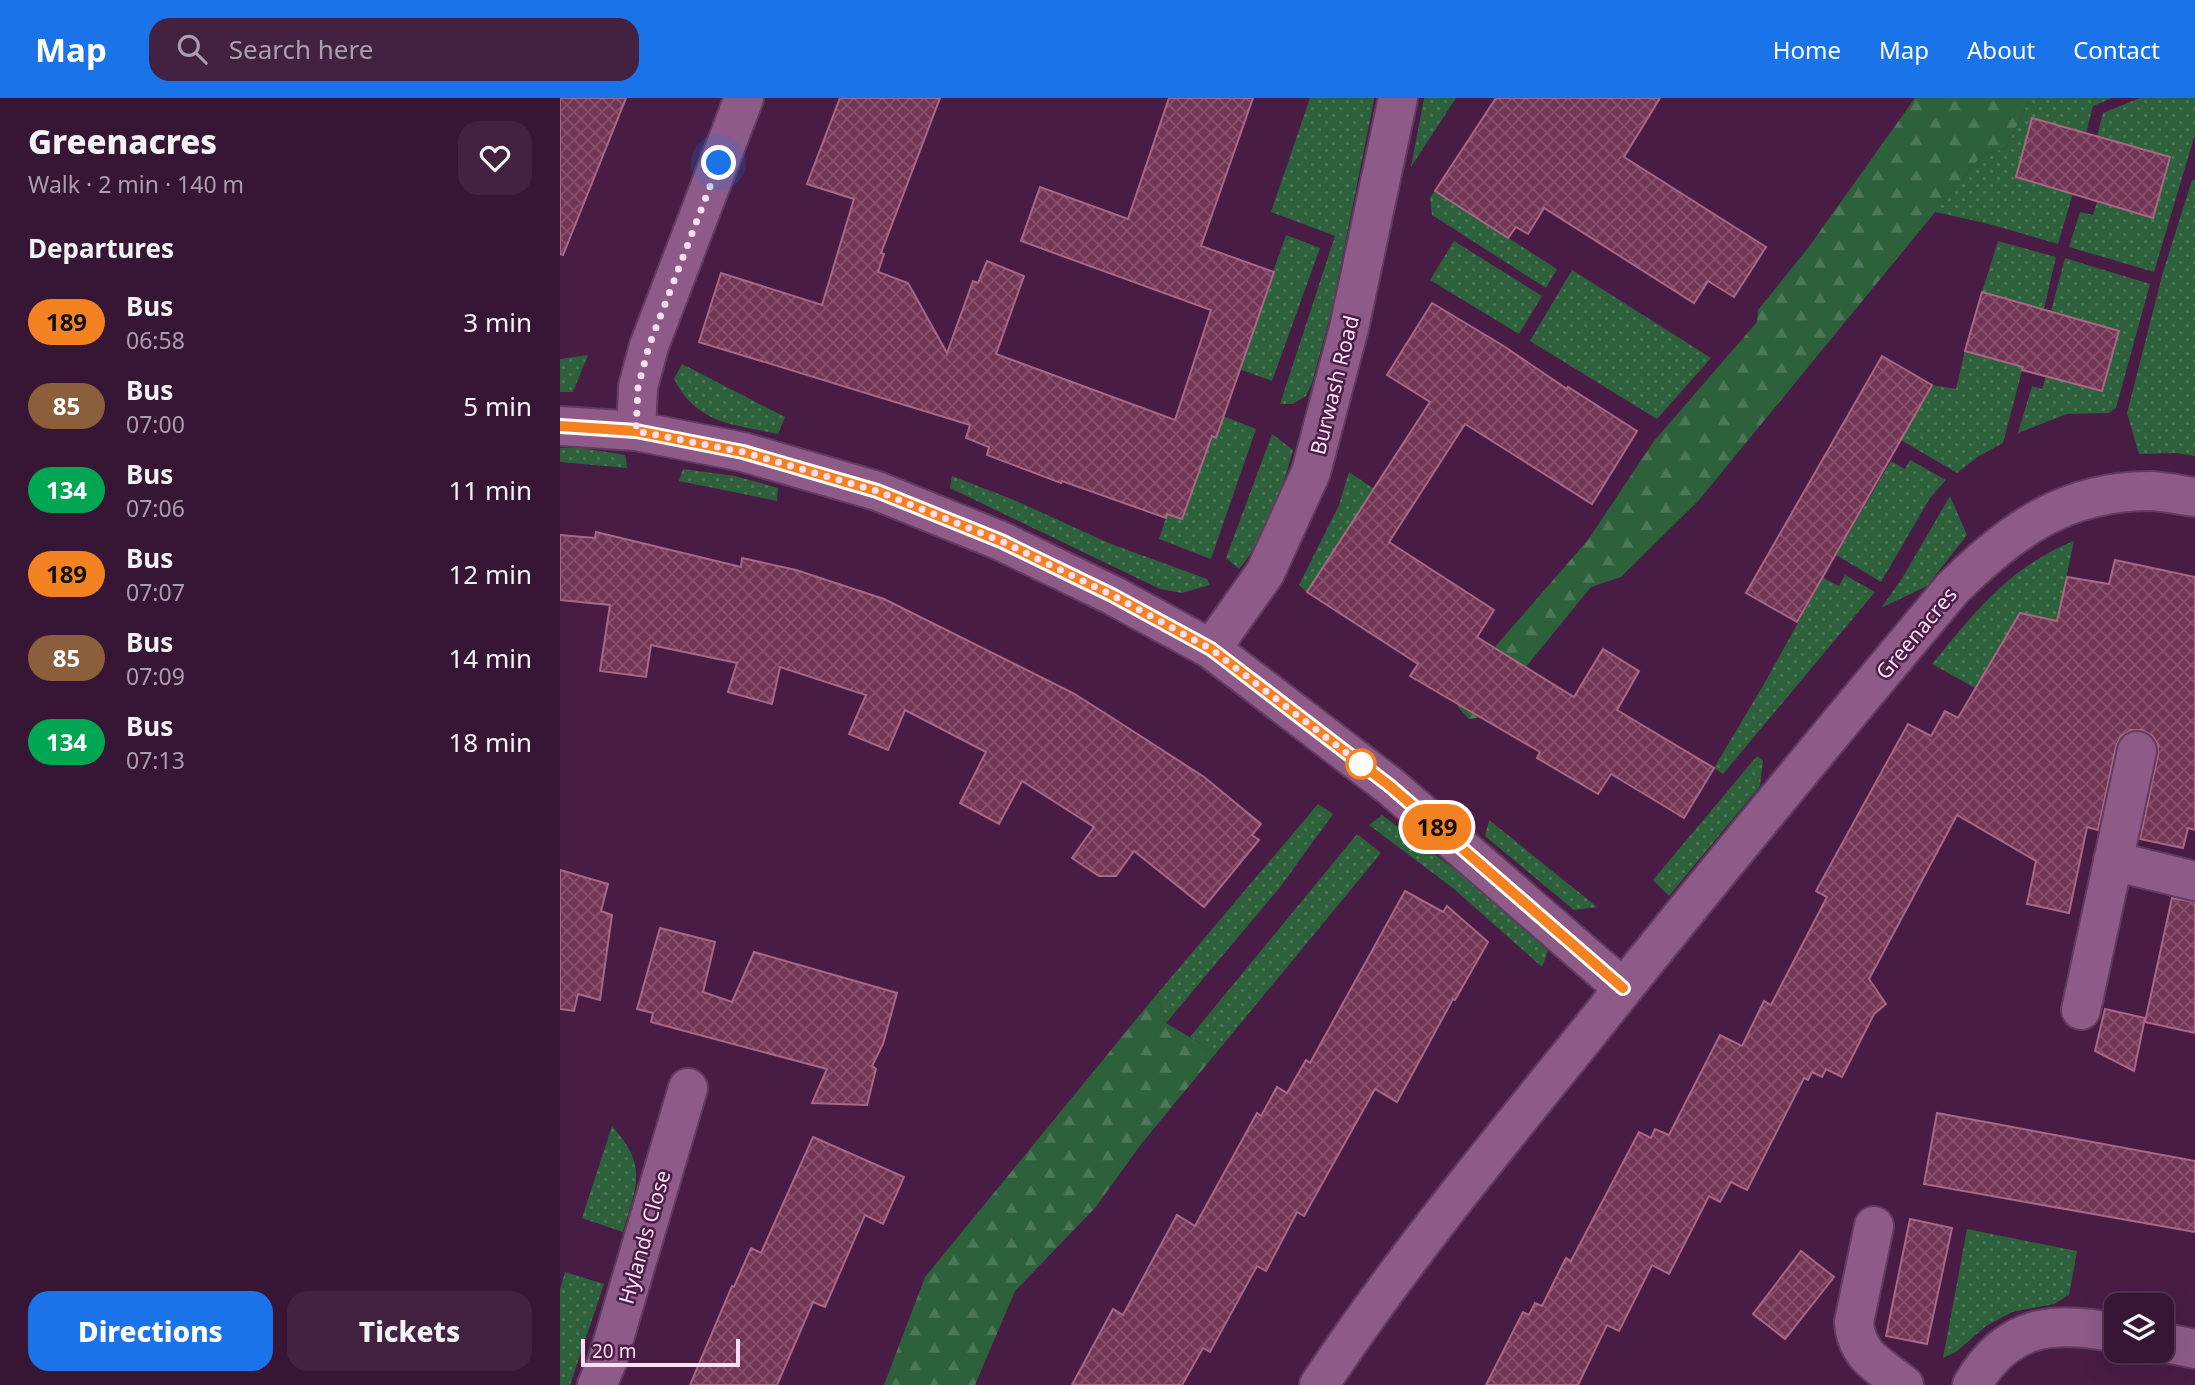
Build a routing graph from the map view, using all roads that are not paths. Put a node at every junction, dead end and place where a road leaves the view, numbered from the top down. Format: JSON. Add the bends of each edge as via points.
{"nodes":[{"id":1,"x":744,"y":98,"type":"edge"},
{"id":2,"x":1398,"y":98,"type":"edge"},
{"id":3,"x":560,"y":426,"type":"edge"},
{"id":4,"x":636,"y":431,"type":"junction"},
{"id":5,"x":2195,"y":497,"type":"edge"},
{"id":6,"x":1211,"y":649,"type":"junction"},
{"id":7,"x":2137,"y":751,"type":"dead end"},
{"id":8,"x":2113,"y":861,"type":"junction"},
{"id":9,"x":2189,"y":880,"type":"edge"},
{"id":10,"x":1623,"y":988,"type":"junction"},
{"id":11,"x":2081,"y":1010,"type":"dead end"},
{"id":12,"x":688,"y":1088,"type":"dead end"},
{"id":13,"x":1874,"y":1226,"type":"dead end"},
{"id":14,"x":2104,"y":1332,"type":"edge"},
{"id":15,"x":2174,"y":1345,"type":"edge"},
{"id":16,"x":2195,"y":1349,"type":"edge"},
{"id":17,"x":597,"y":1385,"type":"edge"},
{"id":18,"x":1319,"y":1385,"type":"edge"},
{"id":19,"x":1904,"y":1385,"type":"edge"},
{"id":20,"x":1972,"y":1385,"type":"edge"}],
"edges":[{"from":1,"to":4,"type":"street","via":[[649,346],[638,387]]},
{"from":2,"to":6,"type":"street","name":"Burwash Road","via":[[1349,328],[1311,472],[1265,573]]},
{"from":3,"to":4,"type":"street"},
{"from":4,"to":6,"type":"street","via":[[743,452],[877,491],[1001,541]]},
{"from":5,"to":10,"type":"street","name":"Greenacres","via":[[2155,491],[2082,500],[2045,514],[1983,558],[1882,672]]},
{"from":6,"to":10,"type":"street","via":[[1390,786]]},
{"from":7,"to":8,"type":"street"},
{"from":8,"to":9,"type":"street"},
{"from":8,"to":11,"type":"street"},
{"from":10,"to":18,"type":"street","name":"Greenacres","via":[[1455,1197]]},
{"from":12,"to":17,"type":"street","name":"Hylands Close"},
{"from":13,"to":19,"type":"street","via":[[1854,1322],[1855,1338],[1862,1352]]},
{"from":14,"to":20,"type":"street","via":[[2056,1326],[2017,1337],[1995,1353]]},
{"from":15,"to":16,"type":"street"}]}
